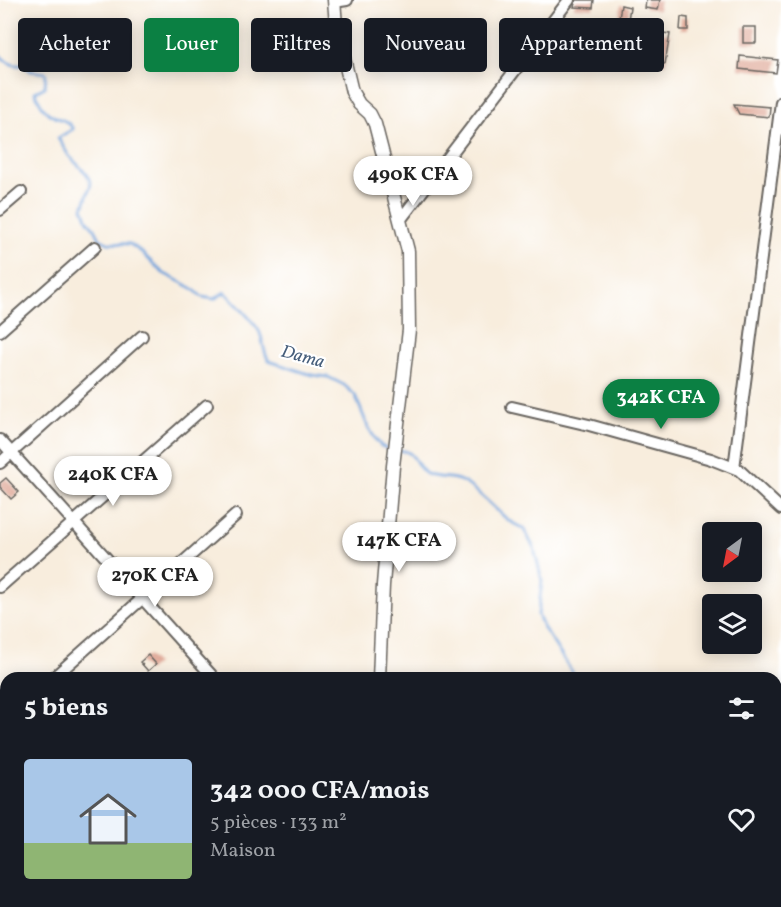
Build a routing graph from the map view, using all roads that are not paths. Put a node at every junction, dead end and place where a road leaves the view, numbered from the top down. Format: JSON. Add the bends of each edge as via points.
{"nodes":[{"id":1,"x":568,"y":0,"type":"edge"},
{"id":2,"x":338,"y":1,"type":"edge"},
{"id":3,"x":781,"y":102,"type":"edge"},
{"id":4,"x":21,"y":192,"type":"dead end"},
{"id":5,"x":0,"y":210,"type":"edge"},
{"id":6,"x":400,"y":219,"type":"junction"},
{"id":7,"x":95,"y":247,"type":"dead end"},
{"id":8,"x":0,"y":331,"type":"edge"},
{"id":9,"x":142,"y":336,"type":"dead end"},
{"id":10,"x":207,"y":405,"type":"dead end"},
{"id":11,"x":512,"y":407,"type":"dead end"},
{"id":12,"x":0,"y":440,"type":"edge"},
{"id":13,"x":12,"y":453,"type":"junction"},
{"id":14,"x":0,"y":463,"type":"edge"},
{"id":15,"x":734,"y":468,"type":"junction"},
{"id":16,"x":781,"y":509,"type":"edge"},
{"id":17,"x":236,"y":515,"type":"dead end"},
{"id":18,"x":74,"y":522,"type":"junction"},
{"id":19,"x":0,"y":587,"type":"edge"},
{"id":20,"x":143,"y":599,"type":"junction"},
{"id":21,"x":60,"y":672,"type":"edge"},
{"id":22,"x":206,"y":672,"type":"edge"},
{"id":23,"x":379,"y":672,"type":"edge"}],
"edges":[{"from":1,"to":6,"type":"street"},
{"from":2,"to":6,"type":"street","via":[[336,24],[352,92],[375,124]]},
{"from":3,"to":15,"type":"street"},
{"from":4,"to":5,"type":"street"},
{"from":6,"to":23,"type":"street","via":[[408,251],[409,330],[393,466]]},
{"from":7,"to":8,"type":"street"},
{"from":9,"to":13,"type":"street"},
{"from":10,"to":18,"type":"street"},
{"from":11,"to":15,"type":"street","via":[[600,428]]},
{"from":12,"to":13,"type":"street"},
{"from":13,"to":14,"type":"street"},
{"from":13,"to":18,"type":"street"},
{"from":15,"to":16,"type":"street"},
{"from":17,"to":20,"type":"street"},
{"from":18,"to":19,"type":"street"},
{"from":18,"to":20,"type":"street"},
{"from":20,"to":21,"type":"street"},
{"from":20,"to":22,"type":"street"}]}
